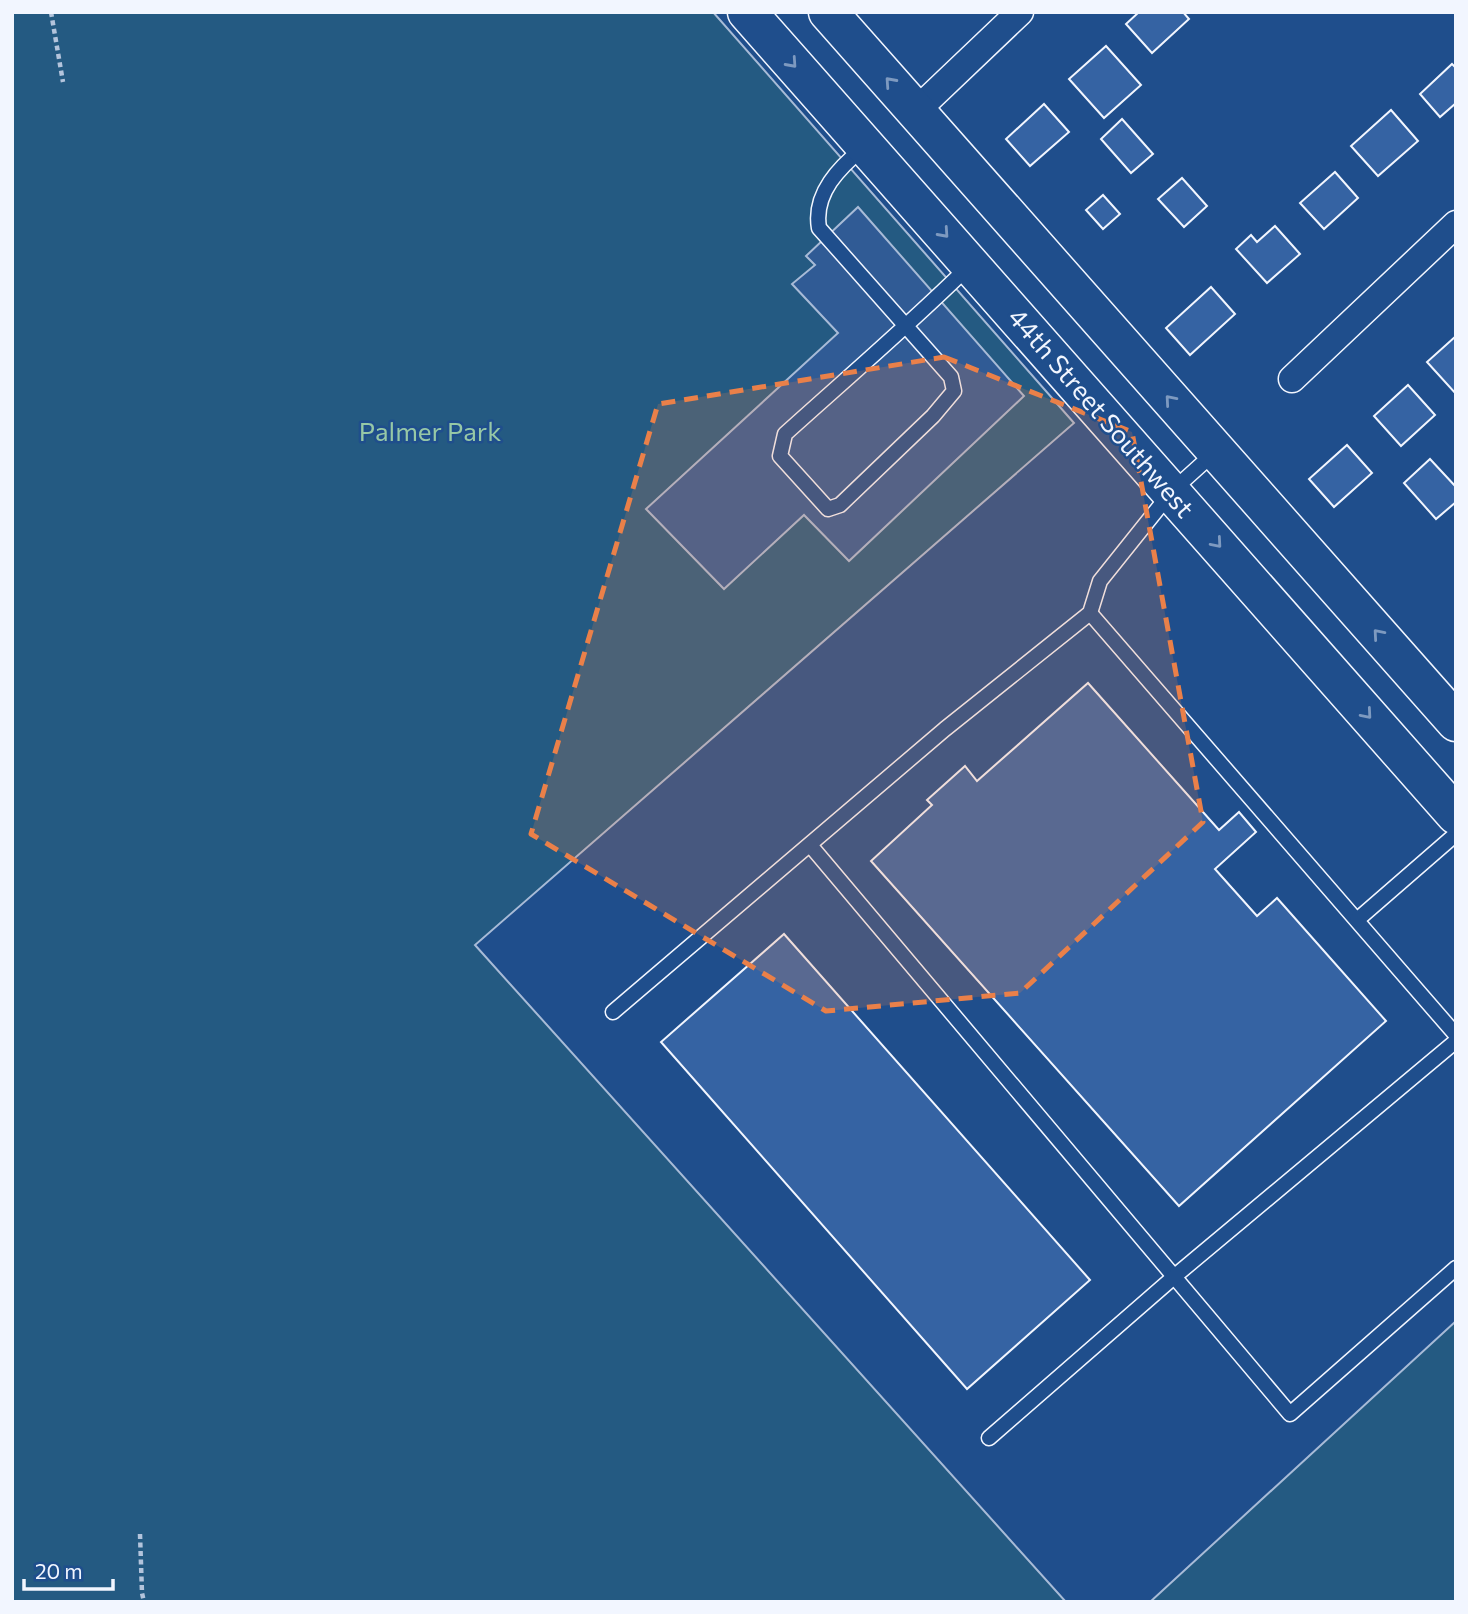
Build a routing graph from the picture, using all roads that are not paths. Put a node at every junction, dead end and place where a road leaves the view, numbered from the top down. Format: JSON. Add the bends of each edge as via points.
{"nodes":[{"id":1,"x":747,"y":12,"type":"edge"},
{"id":2,"x":828,"y":12,"type":"edge"},
{"id":3,"x":1020,"y":12,"type":"edge"},
{"id":4,"x":916,"y":111,"type":"junction"},
{"id":5,"x":866,"y":146,"type":"junction"},
{"id":6,"x":1456,"y":224,"type":"edge"},
{"id":7,"x":971,"y":264,"type":"junction"},
{"id":8,"x":905,"y":325,"type":"junction"},
{"id":9,"x":1292,"y":379,"type":"dead end"},
{"id":10,"x":1214,"y":452,"type":"junction"},
{"id":11,"x":1172,"y":491,"type":"junction"},
{"id":12,"x":1090,"y":613,"type":"junction"},
{"id":13,"x":1456,"y":722,"type":"edge"},
{"id":14,"x":1456,"y":815,"type":"edge"},
{"id":15,"x":1456,"y":834,"type":"edge"},
{"id":16,"x":810,"y":845,"type":"junction"},
{"id":17,"x":1357,"y":920,"type":"junction"},
{"id":18,"x":614,"y":1012,"type":"dead end"},
{"id":19,"x":1456,"y":1035,"type":"edge"},
{"id":20,"x":1456,"y":1041,"type":"edge"},
{"id":21,"x":1456,"y":1268,"type":"edge"},
{"id":22,"x":1175,"y":1276,"type":"junction"},
{"id":23,"x":989,"y":1438,"type":"dead end"}],
"edges":[{"from":1,"to":5,"type":"main road","name":"44th Street Southwest","one_way":true},
{"from":4,"to":2,"type":"main road","one_way":true},
{"from":3,"to":4,"type":"street"},
{"from":10,"to":4,"type":"main road","one_way":true},
{"from":5,"to":7,"type":"main road","name":"44th Street Southwest","one_way":true},
{"from":5,"to":8,"type":"lane","via":[[839,169],[825,191],[817,216],[819,228]]},
{"from":6,"to":9,"type":"street"},
{"from":7,"to":8,"type":"lane"},
{"from":7,"to":11,"type":"main road","name":"44th Street Southwest"},
{"from":8,"to":8,"type":"lane","via":[[951,377],[954,391],[849,496],[828,509],[780,456],[785,434]]},
{"from":10,"to":11,"type":"lane"},
{"from":13,"to":10,"type":"main road","one_way":true},
{"from":11,"to":12,"type":"lane","via":[[1100,581]]},
{"from":11,"to":14,"type":"main road","name":"44th Street Southwest","one_way":true},
{"from":12,"to":16,"type":"lane"},
{"from":12,"to":17,"type":"lane"},
{"from":15,"to":17,"type":"lane"},
{"from":16,"to":18,"type":"lane"},
{"from":16,"to":22,"type":"lane"},
{"from":17,"to":19,"type":"lane"},
{"from":20,"to":22,"type":"lane"},
{"from":21,"to":22,"type":"lane","via":[[1290,1414]]},
{"from":22,"to":23,"type":"lane"}]}
